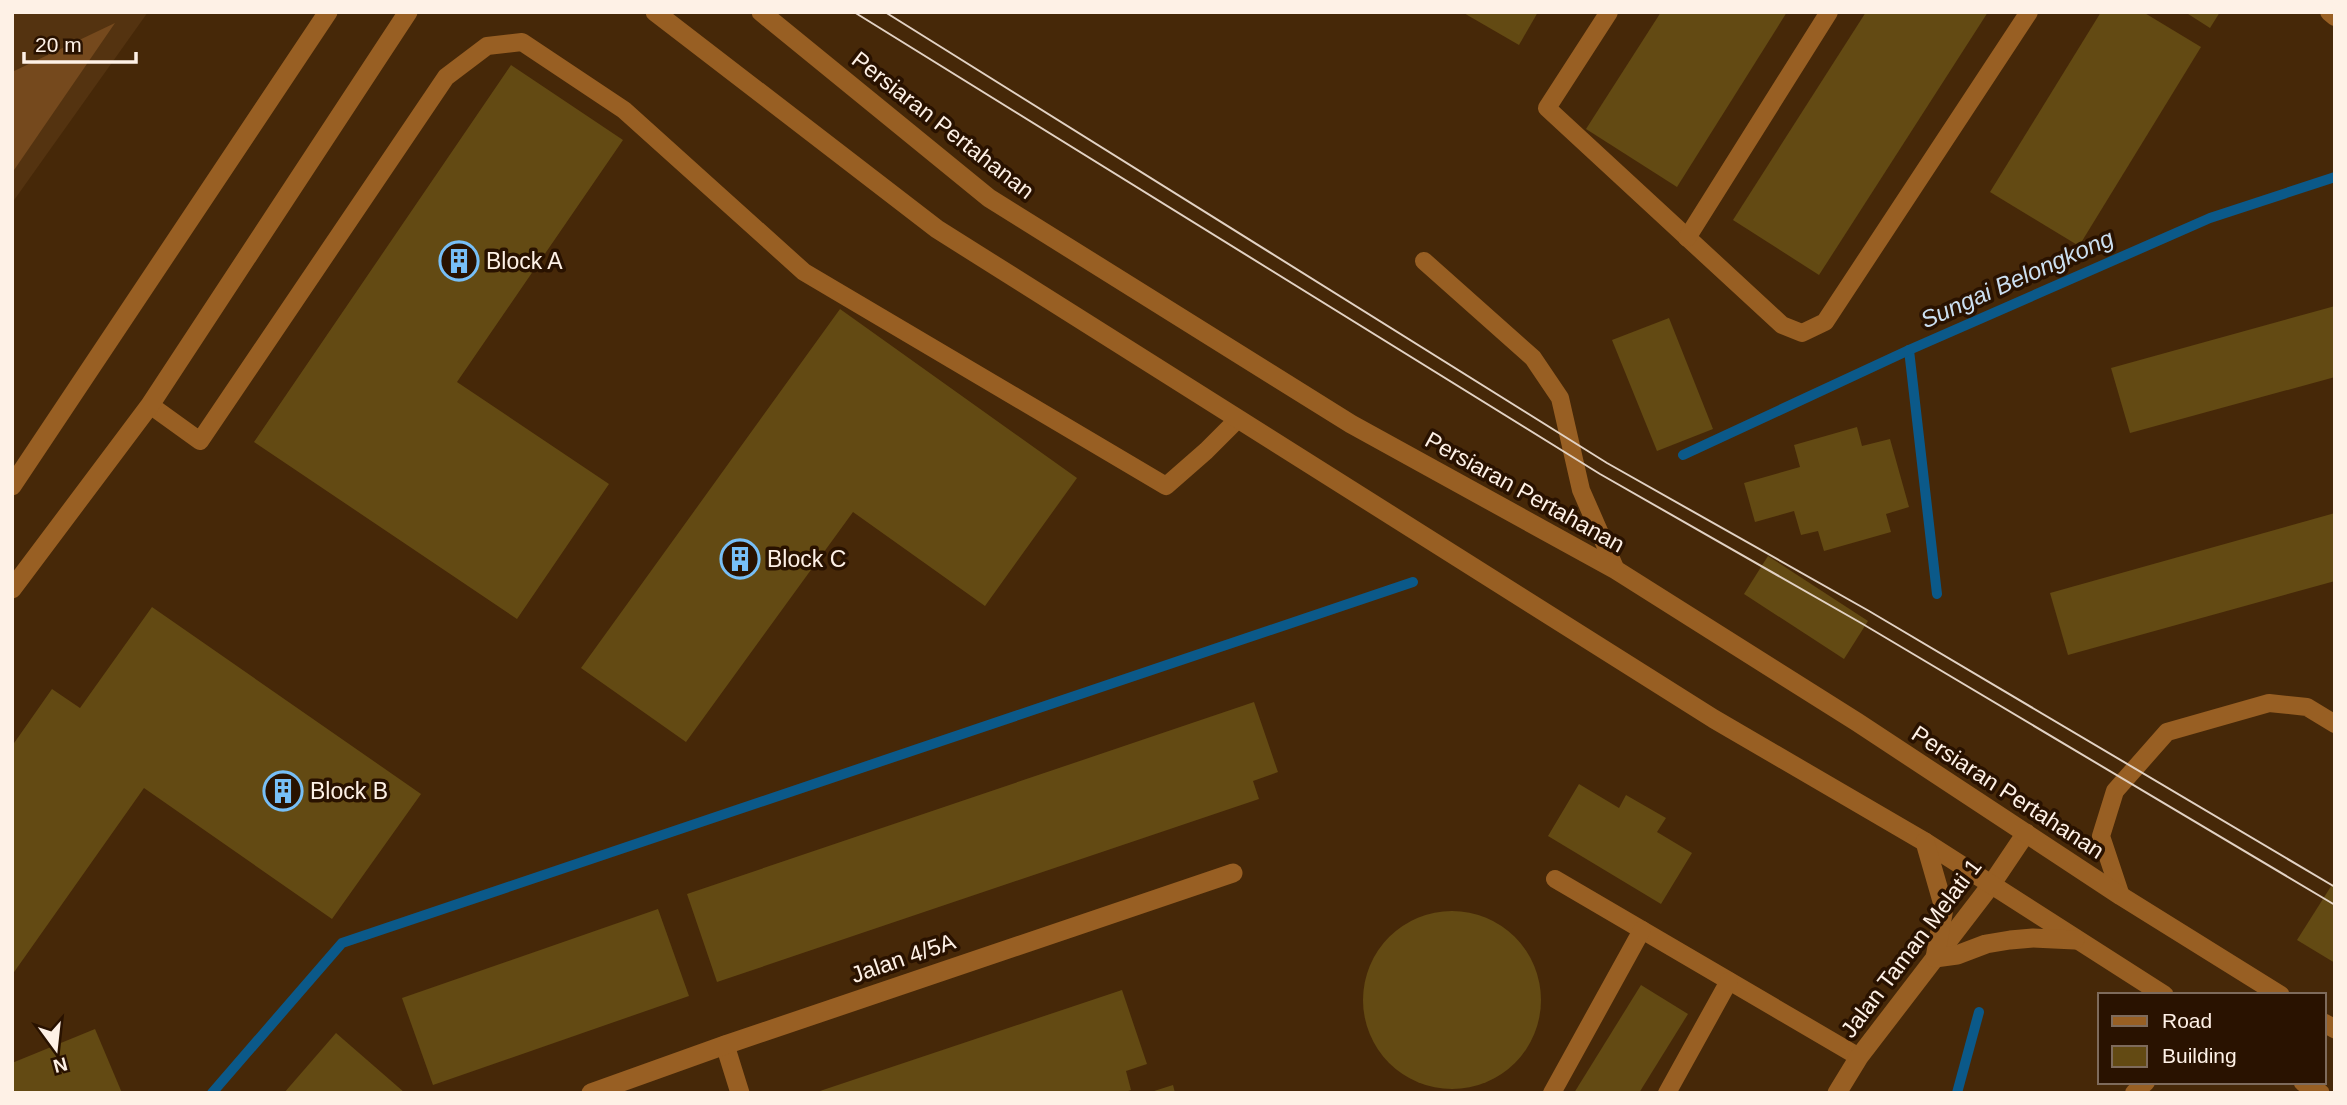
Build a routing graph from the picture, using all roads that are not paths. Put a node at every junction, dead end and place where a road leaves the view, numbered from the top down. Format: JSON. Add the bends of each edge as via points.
{"nodes":[{"id":1,"x":328,"y":12,"type":"edge"},
{"id":2,"x":408,"y":12,"type":"edge"},
{"id":3,"x":655,"y":12,"type":"edge"},
{"id":4,"x":761,"y":12,"type":"edge"},
{"id":5,"x":1608,"y":12,"type":"edge"},
{"id":6,"x":1829,"y":12,"type":"edge"},
{"id":7,"x":2029,"y":12,"type":"edge"},
{"id":8,"x":2329,"y":12,"type":"edge"},
{"id":9,"x":2335,"y":17,"type":"edge"},
{"id":10,"x":1687,"y":238,"type":"junction"},
{"id":11,"x":1424,"y":261,"type":"dead end"},
{"id":12,"x":150,"y":405,"type":"junction"},
{"id":13,"x":1238,"y":419,"type":"junction"},
{"id":14,"x":12,"y":486,"type":"edge"},
{"id":15,"x":1616,"y":569,"type":"junction"},
{"id":16,"x":12,"y":589,"type":"edge"},
{"id":17,"x":2335,"y":724,"type":"edge"},
{"id":18,"x":2026,"y":833,"type":"junction"},
{"id":19,"x":1925,"y":842,"type":"junction"},
{"id":20,"x":1233,"y":873,"type":"dead end"},
{"id":21,"x":1555,"y":879,"type":"dead end"},
{"id":22,"x":1991,"y":885,"type":"junction"},
{"id":23,"x":2120,"y":896,"type":"junction"},
{"id":24,"x":1642,"y":930,"type":"junction"},
{"id":25,"x":2077,"y":940,"type":"junction"},
{"id":26,"x":1935,"y":958,"type":"junction"},
{"id":27,"x":1729,"y":981,"type":"junction"},
{"id":28,"x":2161,"y":993,"type":"edge"},
{"id":29,"x":2277,"y":993,"type":"edge"},
{"id":30,"x":724,"y":1045,"type":"junction"},
{"id":31,"x":1859,"y":1057,"type":"junction"},
{"id":32,"x":590,"y":1093,"type":"edge"},
{"id":33,"x":740,"y":1093,"type":"edge"},
{"id":34,"x":1552,"y":1093,"type":"edge"},
{"id":35,"x":1667,"y":1093,"type":"edge"},
{"id":36,"x":1837,"y":1093,"type":"edge"}],
"edges":[{"from":1,"to":14,"type":"main road"},
{"from":2,"to":12,"type":"main road"},
{"from":3,"to":13,"type":"main road","via":[[937,229]]},
{"from":4,"to":15,"type":"main road","name":"Persiaran Pertahanan","via":[[989,198],[1351,424]]},
{"from":5,"to":10,"type":"lane","via":[[1547,108]]},
{"from":6,"to":10,"type":"lane"},
{"from":7,"to":10,"type":"lane","via":[[1825,322],[1802,332],[1782,325]]},
{"from":8,"to":9,"type":"lane"},
{"from":11,"to":15,"type":"lane","via":[[1533,358],[1560,398],[1581,490]]},
{"from":12,"to":13,"type":"lane","via":[[200,441],[446,77],[487,46],[522,42],[624,110],[804,272],[1166,486]]},
{"from":12,"to":16,"type":"main road"},
{"from":13,"to":19,"type":"main road","via":[[1714,719]]},
{"from":15,"to":18,"type":"main road","name":"Persiaran Pertahanan"},
{"from":17,"to":23,"type":"lane","via":[[2307,706],[2269,703],[2167,732],[2115,791],[2101,836]]},
{"from":18,"to":22,"type":"main road","name":"Jalan Taman Melati 1"},
{"from":18,"to":23,"type":"main road","name":"Persiaran Pertahanan"},
{"from":19,"to":22,"type":"main road"},
{"from":19,"to":26,"type":"main road","via":[[1944,908]]},
{"from":20,"to":30,"type":"main road","name":"Jalan 4/5A"},
{"from":21,"to":24,"type":"lane"},
{"from":22,"to":25,"type":"main road"},
{"from":22,"to":26,"type":"main road","name":"Jalan Taman Melati 1"},
{"from":23,"to":29,"type":"main road","name":"Persiaran Pertahanan"},
{"from":24,"to":27,"type":"lane"},
{"from":24,"to":34,"type":"lane"},
{"from":25,"to":26,"type":"main road","via":[[2010,940]]},
{"from":25,"to":28,"type":"main road"},
{"from":26,"to":31,"type":"main road","name":"Jalan Taman Melati 1"},
{"from":27,"to":31,"type":"lane"},
{"from":27,"to":35,"type":"lane"},
{"from":30,"to":32,"type":"main road","name":"Jalan 4/5A"},
{"from":30,"to":33,"type":"main road"},
{"from":31,"to":36,"type":"main road","name":"Jalan Taman Melati 1"}]}
